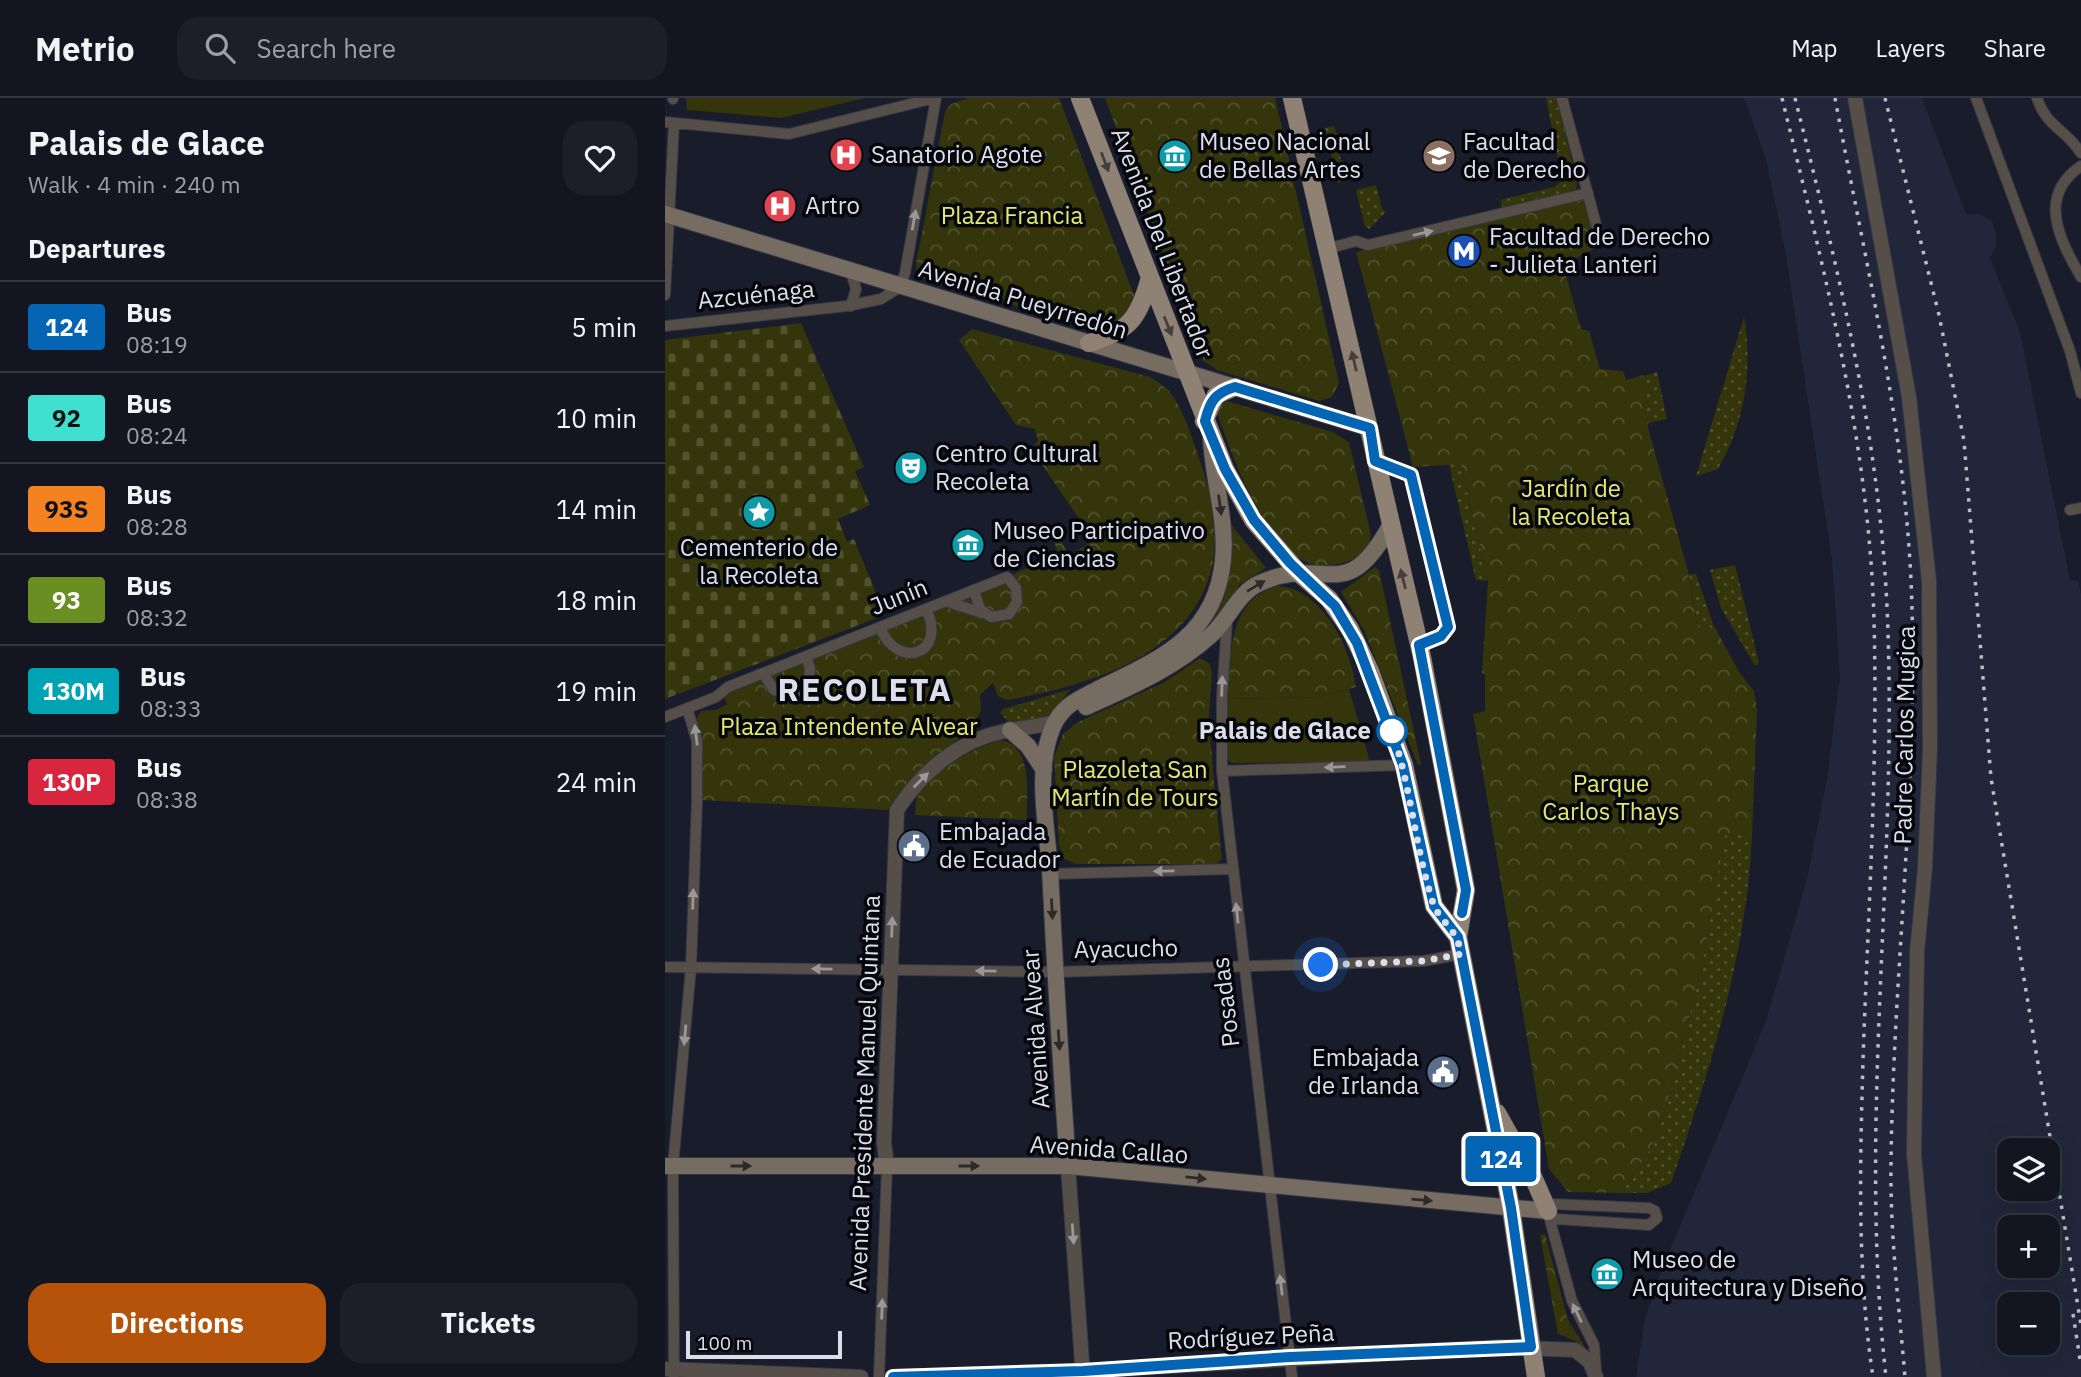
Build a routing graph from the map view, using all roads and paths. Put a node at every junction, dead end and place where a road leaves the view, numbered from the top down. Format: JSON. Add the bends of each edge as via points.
{"nodes":[{"id":1,"x":935,"y":98,"type":"edge"},
{"id":2,"x":1080,"y":98,"type":"edge"},
{"id":3,"x":1292,"y":98,"type":"edge"},
{"id":4,"x":1562,"y":98,"type":"edge"},
{"id":5,"x":1855,"y":98,"type":"edge"},
{"id":6,"x":1976,"y":98,"type":"edge"},
{"id":7,"x":2037,"y":98,"type":"edge"},
{"id":8,"x":669,"y":123,"type":"edge"},
{"id":9,"x":2081,"y":133,"type":"edge"},
{"id":10,"x":2069,"y":136,"type":"junction"},
{"id":11,"x":2081,"y":153,"type":"edge"},
{"id":12,"x":2081,"y":166,"type":"edge"},
{"id":13,"x":1588,"y":193,"type":"junction"},
{"id":14,"x":667,"y":215,"type":"edge"},
{"id":15,"x":1600,"y":239,"type":"dead end"},
{"id":16,"x":1327,"y":249,"type":"junction"},
{"id":17,"x":851,"y":272,"type":"junction"},
{"id":18,"x":2081,"y":277,"type":"edge"},
{"id":19,"x":1149,"y":281,"type":"junction"},
{"id":20,"x":900,"y":287,"type":"junction"},
{"id":21,"x":665,"y":295,"type":"edge"},
{"id":22,"x":851,"y":306,"type":"junction"},
{"id":23,"x":665,"y":326,"type":"edge"},
{"id":24,"x":1089,"y":343,"type":"junction"},
{"id":25,"x":1185,"y":371,"type":"junction"},
{"id":26,"x":1235,"y":387,"type":"junction"},
{"id":27,"x":2081,"y":393,"type":"edge"},
{"id":28,"x":1370,"y":428,"type":"junction"},
{"id":29,"x":1208,"y":429,"type":"junction"},
{"id":30,"x":1390,"y":526,"type":"junction"},
{"id":31,"x":1300,"y":573,"type":"junction"},
{"id":32,"x":974,"y":590,"type":"junction"},
{"id":33,"x":945,"y":601,"type":"junction"},
{"id":34,"x":926,"y":609,"type":"junction"},
{"id":35,"x":985,"y":614,"type":"junction"},
{"id":36,"x":1227,"y":621,"type":"junction"},
{"id":37,"x":880,"y":627,"type":"junction"},
{"id":38,"x":806,"y":656,"type":"junction"},
{"id":39,"x":763,"y":673,"type":"junction"},
{"id":40,"x":687,"y":708,"type":"junction"},
{"id":41,"x":665,"y":717,"type":"edge"},
{"id":42,"x":1055,"y":722,"type":"junction"},
{"id":43,"x":1010,"y":730,"type":"junction"},
{"id":44,"x":1403,"y":765,"type":"junction"},
{"id":45,"x":1044,"y":770,"type":"junction"},
{"id":46,"x":1223,"y":771,"type":"junction"},
{"id":47,"x":1232,"y":869,"type":"junction"},
{"id":48,"x":1050,"y":874,"type":"junction"},
{"id":49,"x":1460,"y":945,"type":"junction"},
{"id":50,"x":665,"y":967,"type":"edge"},
{"id":51,"x":691,"y":967,"type":"junction"},
{"id":52,"x":1243,"y":968,"type":"junction"},
{"id":53,"x":891,"y":970,"type":"junction"},
{"id":54,"x":1055,"y":972,"type":"junction"},
{"id":55,"x":1490,"y":1101,"type":"junction"},
{"id":56,"x":669,"y":1166,"type":"edge"},
{"id":57,"x":887,"y":1166,"type":"junction"},
{"id":58,"x":1069,"y":1166,"type":"junction"},
{"id":59,"x":1268,"y":1186,"type":"junction"},
{"id":60,"x":1511,"y":1208,"type":"junction"},
{"id":61,"x":1548,"y":1211,"type":"junction"},
{"id":62,"x":1531,"y":1347,"type":"junction"},
{"id":63,"x":1290,"y":1357,"type":"junction"},
{"id":64,"x":671,"y":1372,"type":"edge"},
{"id":65,"x":1083,"y":1374,"type":"edge"},
{"id":66,"x":861,"y":1377,"type":"edge"},
{"id":67,"x":879,"y":1377,"type":"edge"},
{"id":68,"x":893,"y":1377,"type":"edge"},
{"id":69,"x":1292,"y":1377,"type":"edge"},
{"id":70,"x":1536,"y":1377,"type":"edge"},
{"id":71,"x":1596,"y":1377,"type":"edge"},
{"id":72,"x":1934,"y":1377,"type":"edge"}],
"edges":[{"from":1,"to":8,"type":"street","via":[[789,134]]},
{"from":20,"to":1,"type":"street","one_way":true},
{"from":2,"to":19,"type":"main road","name":"Avenida Del Libertador","one_way":true},
{"from":3,"to":16,"type":"main road"},
{"from":4,"to":13,"type":"street"},
{"from":5,"to":72,"type":"street","name":"Padre Carlos Mugica","via":[[1909,397],[1929,580],[1930,748],[1926,867],[1917,952],[1914,1154]]},
{"from":6,"to":27,"type":"street","via":[[2066,340]]},
{"from":7,"to":10,"type":"street","via":[[2047,121]]},
{"from":8,"to":14,"type":"street"},
{"from":9,"to":10,"type":"street"},
{"from":10,"to":11,"type":"street"},
{"from":12,"to":18,"type":"street","via":[[2058,189],[2055,202],[2057,221]]},
{"from":13,"to":15,"type":"street"},
{"from":16,"to":13,"type":"street","one_way":true,"via":[[1356,241],[1368,245]]},
{"from":14,"to":17,"type":"main road","name":"Avenida Pueyrredón"},
{"from":14,"to":21,"type":"street"},
{"from":28,"to":16,"type":"main road","one_way":true},
{"from":17,"to":20,"type":"main road","name":"Avenida Pueyrredón"},
{"from":17,"to":22,"type":"street","name":"Azcuénaga","via":[[856,289]]},
{"from":19,"to":24,"type":"main road","via":[[1126,328]]},
{"from":19,"to":25,"type":"main road","name":"Avenida Del Libertador","one_way":true},
{"from":20,"to":22,"type":"street","name":"Azcuénaga","via":[[881,299]]},
{"from":20,"to":24,"type":"main road","name":"Avenida Pueyrredón"},
{"from":22,"to":23,"type":"street","name":"Azcuénaga"},
{"from":24,"to":25,"type":"main road","name":"Avenida Pueyrredón"},
{"from":25,"to":26,"type":"main road","name":"Avenida Pueyrredón"},
{"from":25,"to":29,"type":"main road","name":"Avenida Del Libertador"},
{"from":26,"to":28,"type":"main road","name":"Avenida Pueyrredón"},
{"from":26,"to":29,"type":"main road","via":[[1216,395]]},
{"from":28,"to":30,"type":"main road"},
{"from":29,"to":31,"type":"main road","name":"Avenida Del Libertador","via":[[1254,520]]},
{"from":29,"to":42,"type":"main road","name":"Avenida Alvear","one_way":true,"via":[[1223,549],[1220,579],[1210,606],[1173,651],[1070,702]]},
{"from":30,"to":31,"type":"main road","via":[[1372,556],[1355,571]]},
{"from":49,"to":30,"type":"main road","one_way":true,"via":[[1466,890],[1422,657]]},
{"from":36,"to":31,"type":"main road","one_way":true,"via":[[1253,586]]},
{"from":31,"to":44,"type":"main road","name":"Avenida Del Libertador","via":[[1329,599],[1350,629]]},
{"from":32,"to":33,"type":"street","name":"Junín"},
{"from":32,"to":35,"type":"street"},
{"from":32,"to":35,"type":"street","name":"Junín","via":[[1007,576],[1018,595],[1013,610],[998,618]]},
{"from":33,"to":34,"type":"street","name":"Junín"},
{"from":33,"to":35,"type":"street"},
{"from":34,"to":37,"type":"street","name":"Junín"},
{"from":34,"to":37,"type":"street","via":[[933,633],[920,652],[895,649]]},
{"from":36,"to":42,"type":"main road","via":[[1166,669]]},
{"from":46,"to":36,"type":"street","name":"Posadas","one_way":true},
{"from":37,"to":38,"type":"street","name":"Junín"},
{"from":38,"to":39,"type":"street","name":"Junín"},
{"from":38,"to":39,"type":"street","via":[[808,683],[792,695],[774,690]]},
{"from":39,"to":40,"type":"street","name":"Junín"},
{"from":40,"to":41,"type":"street","name":"Junín"},
{"from":51,"to":40,"type":"street","one_way":true,"via":[[697,741]]},
{"from":42,"to":43,"type":"street"},
{"from":42,"to":45,"type":"main road","name":"Avenida Alvear"},
{"from":43,"to":45,"type":"main road"},
{"from":53,"to":43,"type":"street","name":"Avenida Presidente Manuel Quintana","one_way":true,"via":[[897,810],[917,782],[951,755],[986,736]]},
{"from":44,"to":46,"type":"street","one_way":true},
{"from":44,"to":49,"type":"main road","name":"Avenida Del Libertador","via":[[1434,906]]},
{"from":45,"to":48,"type":"main road","name":"Avenida Alvear"},
{"from":46,"to":47,"type":"street","name":"Posadas"},
{"from":47,"to":48,"type":"street","one_way":true},
{"from":52,"to":47,"type":"street","name":"Posadas","one_way":true},
{"from":48,"to":54,"type":"main road","name":"Avenida Alvear","one_way":true},
{"from":49,"to":52,"type":"street","name":"Ayacucho","via":[[1424,961]]},
{"from":49,"to":55,"type":"main road","name":"Avenida Del Libertador"},
{"from":50,"to":51,"type":"street","name":"Ayacucho"},
{"from":53,"to":51,"type":"street","name":"Ayacucho","one_way":true},
{"from":51,"to":56,"type":"street","one_way":true},
{"from":52,"to":54,"type":"street","name":"Ayacucho"},
{"from":52,"to":59,"type":"street","name":"Posadas"},
{"from":54,"to":53,"type":"street","name":"Ayacucho","one_way":true},
{"from":53,"to":57,"type":"street","name":"Avenida Presidente Manuel Quintana"},
{"from":54,"to":58,"type":"main road","name":"Avenida Alvear","one_way":true},
{"from":55,"to":60,"type":"main road","name":"Avenida Del Libertador"},
{"from":55,"to":61,"type":"main road"},
{"from":56,"to":57,"type":"main road","name":"Avenida Callao","one_way":true},
{"from":56,"to":64,"type":"street"},
{"from":57,"to":58,"type":"main road","name":"Avenida Callao","one_way":true},
{"from":67,"to":57,"type":"street","name":"Avenida Presidente Manuel Quintana","one_way":true},
{"from":58,"to":59,"type":"main road","name":"Avenida Callao","one_way":true},
{"from":58,"to":65,"type":"street","name":"Avenida Alvear","one_way":true},
{"from":59,"to":60,"type":"main road","name":"Avenida Callao","one_way":true},
{"from":63,"to":59,"type":"street","name":"Posadas","one_way":true},
{"from":60,"to":61,"type":"main road","name":"Avenida Callao"},
{"from":60,"to":62,"type":"main road","name":"Avenida Del Libertador"},
{"from":61,"to":61,"type":"street","name":"Avenida Callao","via":[[1555,1219],[1649,1225],[1657,1215],[1649,1208],[1552,1204]]},
{"from":71,"to":61,"type":"street","one_way":true,"via":[[1594,1345],[1572,1301]]},
{"from":62,"to":63,"type":"street","name":"Rodríguez Peña"},
{"from":62,"to":70,"type":"main road","name":"Avenida Del Libertador"},
{"from":62,"to":71,"type":"street","name":"Rodríguez Peña","via":[[1575,1350],[1590,1362]]},
{"from":63,"to":65,"type":"street","name":"Rodríguez Peña"},
{"from":63,"to":69,"type":"street","name":"Posadas"},
{"from":64,"to":66,"type":"street"},
{"from":65,"to":68,"type":"street","name":"Rodríguez Peña"}]}
